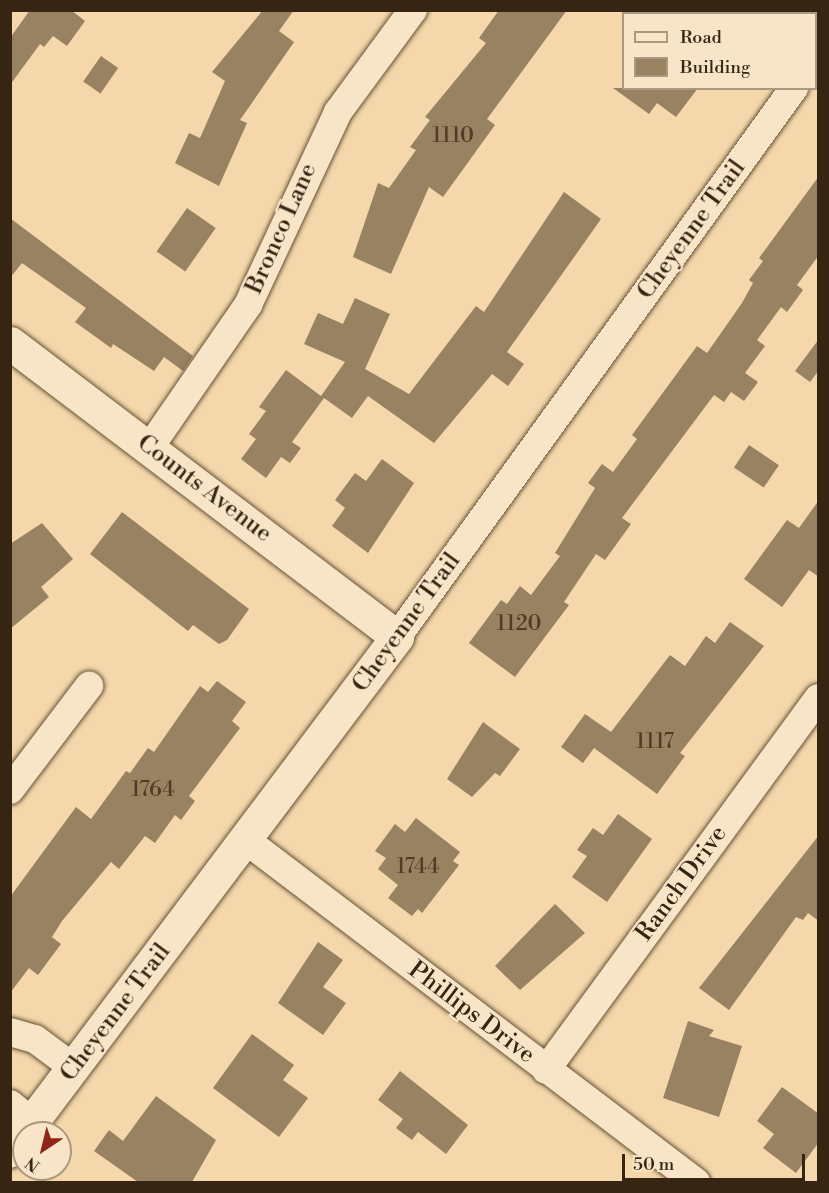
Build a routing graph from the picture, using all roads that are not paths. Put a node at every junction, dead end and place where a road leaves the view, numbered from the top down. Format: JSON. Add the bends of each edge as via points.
{"nodes":[{"id":1,"x":413,"y":10,"type":"edge"},
{"id":2,"x":793,"y":90,"type":"edge"},
{"id":3,"x":10,"y":343,"type":"edge"},
{"id":4,"x":150,"y":447,"type":"junction"},
{"id":5,"x":397,"y":637,"type":"junction"},
{"id":6,"x":89,"y":686,"type":"dead end"},
{"id":7,"x":819,"y":698,"type":"edge"},
{"id":8,"x":10,"y":790,"type":"edge"},
{"id":9,"x":248,"y":841,"type":"junction"},
{"id":10,"x":10,"y":1032,"type":"edge"},
{"id":11,"x":74,"y":1068,"type":"junction"},
{"id":12,"x":546,"y":1071,"type":"junction"},
{"id":13,"x":21,"y":1113,"type":"edge"},
{"id":14,"x":10,"y":1151,"type":"edge"},
{"id":15,"x":696,"y":1182,"type":"edge"}],
"edges":[{"from":1,"to":4,"type":"street","name":"Bronco Lane","via":[[338,112],[248,305]]},
{"from":2,"to":5,"type":"street","name":"Cheyenne Trail"},
{"from":3,"to":4,"type":"street","name":"Counts Avenue"},
{"from":4,"to":5,"type":"street","name":"Counts Avenue"},
{"from":5,"to":9,"type":"street","name":"Cheyenne Trail"},
{"from":6,"to":8,"type":"street"},
{"from":7,"to":12,"type":"street","name":"Ranch Drive"},
{"from":9,"to":11,"type":"street","name":"Cheyenne Trail"},
{"from":9,"to":12,"type":"street","name":"Phillips Drive"},
{"from":10,"to":11,"type":"street","via":[[35,1039]]},
{"from":11,"to":13,"type":"street","name":"Cheyenne Trail"},
{"from":12,"to":15,"type":"street","name":"Phillips Drive"},
{"from":13,"to":14,"type":"street","name":"Cheyenne Trail"}]}
